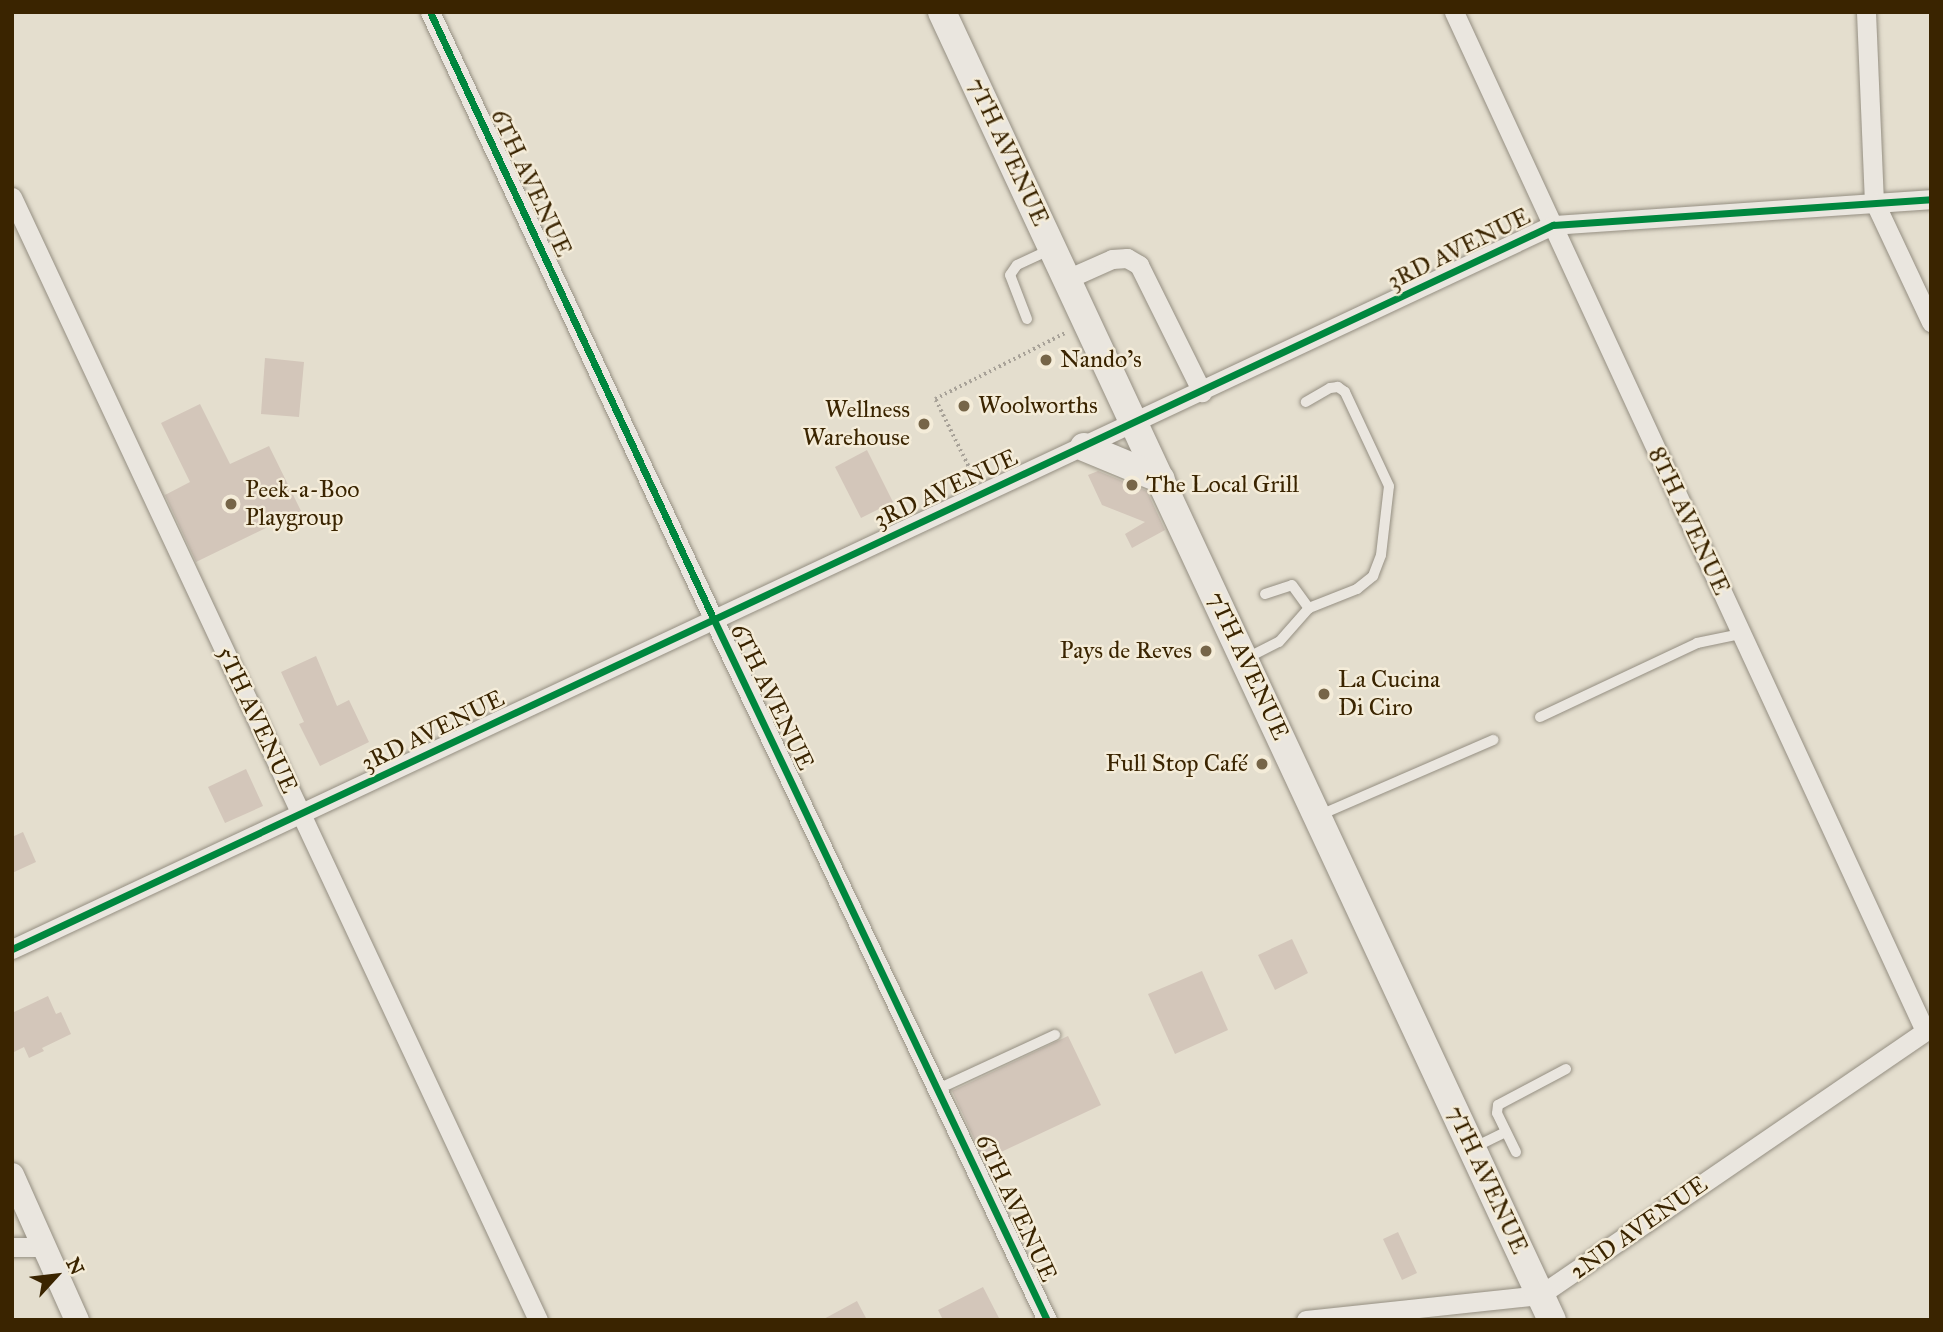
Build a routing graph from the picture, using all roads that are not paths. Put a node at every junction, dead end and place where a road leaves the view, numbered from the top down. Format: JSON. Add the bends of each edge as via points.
{"nodes":[{"id":1,"x":430,"y":12,"type":"edge"},
{"id":2,"x":942,"y":12,"type":"edge"},
{"id":3,"x":1454,"y":12,"type":"edge"},
{"id":4,"x":1866,"y":12,"type":"edge"},
{"id":5,"x":12,"y":197,"type":"edge"},
{"id":6,"x":1931,"y":199,"type":"edge"},
{"id":7,"x":1874,"y":201,"type":"junction"},
{"id":8,"x":1553,"y":225,"type":"junction"},
{"id":9,"x":1053,"y":248,"type":"junction"},
{"id":10,"x":1067,"y":279,"type":"junction"},
{"id":11,"x":1027,"y":319,"type":"dead end"},
{"id":12,"x":1931,"y":322,"type":"edge"},
{"id":13,"x":1202,"y":393,"type":"junction"},
{"id":14,"x":1306,"y":401,"type":"dead end"},
{"id":15,"x":1135,"y":424,"type":"junction"},
{"id":16,"x":1084,"y":447,"type":"junction"},
{"id":17,"x":1161,"y":479,"type":"junction"},
{"id":18,"x":1265,"y":594,"type":"dead end"},
{"id":19,"x":1309,"y":608,"type":"junction"},
{"id":20,"x":713,"y":618,"type":"junction"},
{"id":21,"x":1741,"y":634,"type":"junction"},
{"id":22,"x":1245,"y":659,"type":"junction"},
{"id":23,"x":1540,"y":717,"type":"dead end"},
{"id":24,"x":1493,"y":740,"type":"dead end"},
{"id":25,"x":302,"y":816,"type":"junction"},
{"id":26,"x":1317,"y":816,"type":"junction"},
{"id":27,"x":12,"y":949,"type":"edge"},
{"id":28,"x":1928,"y":1029,"type":"edge"},
{"id":29,"x":1055,"y":1035,"type":"dead end"},
{"id":30,"x":1566,"y":1069,"type":"dead end"},
{"id":31,"x":938,"y":1089,"type":"junction"},
{"id":32,"x":1506,"y":1132,"type":"junction"},
{"id":33,"x":1472,"y":1148,"type":"junction"},
{"id":34,"x":1516,"y":1152,"type":"dead end"},
{"id":35,"x":12,"y":1175,"type":"edge"},
{"id":36,"x":12,"y":1247,"type":"edge"},
{"id":37,"x":44,"y":1247,"type":"junction"},
{"id":38,"x":1546,"y":1307,"type":"edge"},
{"id":39,"x":77,"y":1320,"type":"edge"},
{"id":40,"x":538,"y":1320,"type":"edge"},
{"id":41,"x":1047,"y":1320,"type":"edge"},
{"id":42,"x":1306,"y":1320,"type":"edge"}],
"edges":[{"from":1,"to":20,"type":"street","name":"6TH AVENUE"},
{"from":2,"to":9,"type":"main road","name":"7TH AVENUE"},
{"from":3,"to":8,"type":"street","name":"8TH AVENUE"},
{"from":4,"to":7,"type":"street"},
{"from":5,"to":25,"type":"street","name":"5TH AVENUE"},
{"from":6,"to":7,"type":"street","name":"3RD AVENUE"},
{"from":7,"to":8,"type":"street","name":"3RD AVENUE"},
{"from":7,"to":12,"type":"street"},
{"from":8,"to":13,"type":"street","name":"3RD AVENUE"},
{"from":8,"to":21,"type":"street","name":"8TH AVENUE"},
{"from":9,"to":10,"type":"main road","name":"7TH AVENUE"},
{"from":9,"to":11,"type":"lane","via":[[1017,265],[1010,275]]},
{"from":10,"to":13,"type":"street","via":[[1112,259],[1127,258],[1139,265]]},
{"from":10,"to":15,"type":"main road","name":"7TH AVENUE"},
{"from":13,"to":15,"type":"street","name":"3RD AVENUE"},
{"from":14,"to":19,"type":"lane","via":[[1330,388],[1345,392],[1389,486],[1381,555],[1373,576],[1357,589]]},
{"from":15,"to":16,"type":"street","name":"3RD AVENUE"},
{"from":15,"to":17,"type":"main road","name":"7TH AVENUE"},
{"from":16,"to":17,"type":"main road"},
{"from":16,"to":20,"type":"street","name":"3RD AVENUE"},
{"from":17,"to":22,"type":"main road","name":"7TH AVENUE"},
{"from":18,"to":19,"type":"lane","via":[[1292,585]]},
{"from":19,"to":22,"type":"lane","via":[[1279,642]]},
{"from":20,"to":25,"type":"street","name":"3RD AVENUE"},
{"from":20,"to":31,"type":"street","name":"6TH AVENUE"},
{"from":21,"to":23,"type":"lane","via":[[1697,643]]},
{"from":21,"to":28,"type":"street","name":"8TH AVENUE"},
{"from":22,"to":26,"type":"main road","name":"7TH AVENUE"},
{"from":24,"to":26,"type":"lane"},
{"from":25,"to":27,"type":"street","name":"3RD AVENUE"},
{"from":25,"to":40,"type":"street","name":"5TH AVENUE"},
{"from":26,"to":33,"type":"main road","name":"7TH AVENUE"},
{"from":28,"to":38,"type":"street","name":"2ND AVENUE"},
{"from":29,"to":31,"type":"lane"},
{"from":30,"to":32,"type":"lane","via":[[1498,1105]]},
{"from":31,"to":41,"type":"street","name":"6TH AVENUE"},
{"from":32,"to":33,"type":"lane"},
{"from":32,"to":34,"type":"lane"},
{"from":33,"to":38,"type":"main road","name":"7TH AVENUE"},
{"from":35,"to":37,"type":"street"},
{"from":36,"to":37,"type":"street"},
{"from":37,"to":39,"type":"street"},
{"from":38,"to":42,"type":"street","name":"2ND AVENUE"}]}
